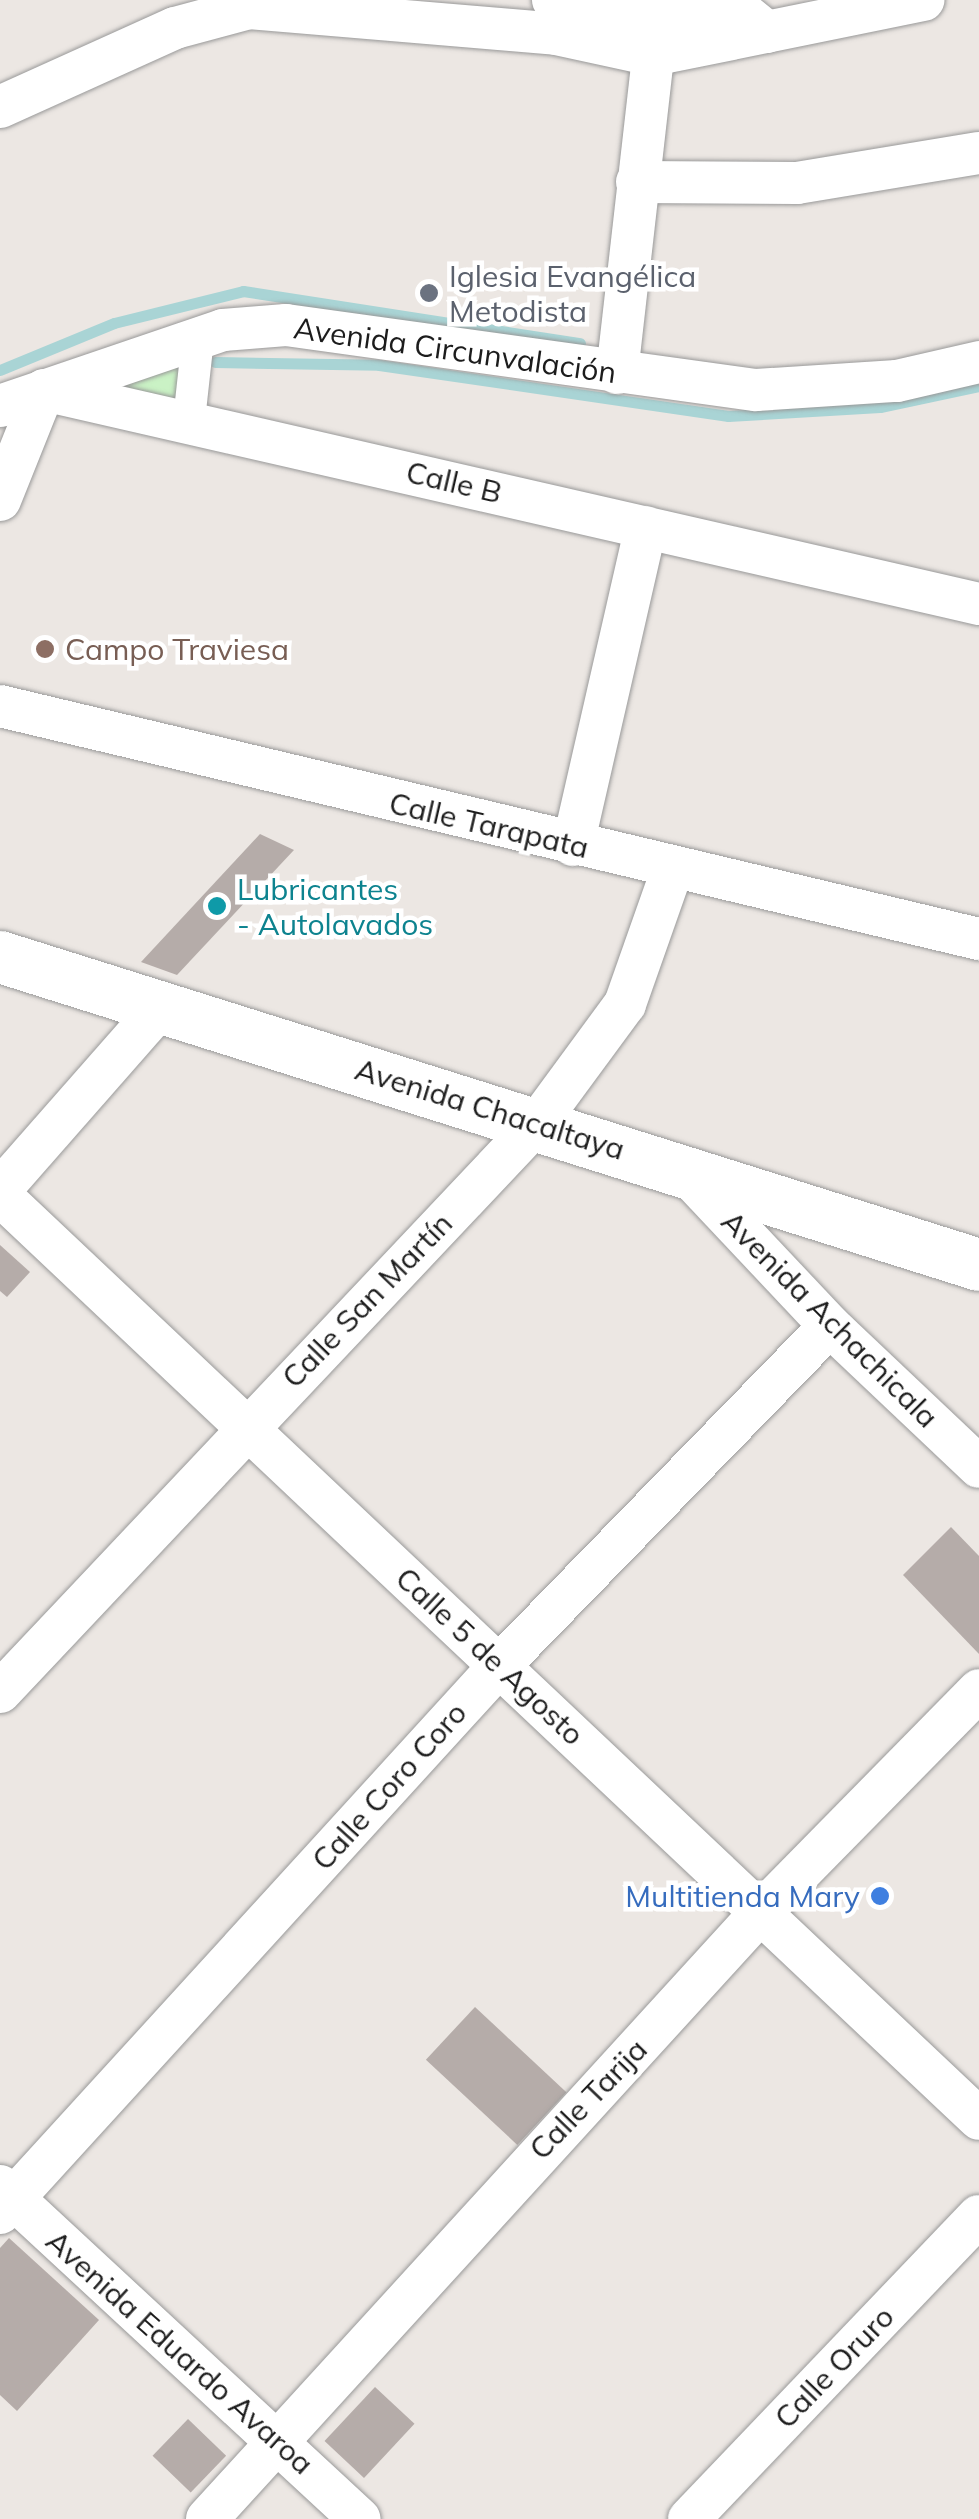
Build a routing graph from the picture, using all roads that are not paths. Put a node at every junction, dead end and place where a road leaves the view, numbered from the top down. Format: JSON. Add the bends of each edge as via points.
{"nodes":[{"id":1,"x":553,"y":0,"type":"edge"},
{"id":2,"x":923,"y":0,"type":"edge"},
{"id":3,"x":683,"y":8,"type":"edge"},
{"id":4,"x":767,"y":32,"type":"junction"},
{"id":5,"x":653,"y":54,"type":"junction"},
{"id":6,"x":0,"y":107,"type":"edge"},
{"id":7,"x":979,"y":153,"type":"edge"},
{"id":8,"x":636,"y":182,"type":"junction"},
{"id":9,"x":198,"y":338,"type":"junction"},
{"id":10,"x":979,"y":362,"type":"edge"},
{"id":11,"x":617,"y":373,"type":"junction"},
{"id":12,"x":44,"y":390,"type":"junction"},
{"id":13,"x":0,"y":406,"type":"edge"},
{"id":14,"x":189,"y":420,"type":"junction"},
{"id":15,"x":0,"y":500,"type":"edge"},
{"id":16,"x":646,"y":527,"type":"junction"},
{"id":17,"x":979,"y":604,"type":"edge"},
{"id":18,"x":0,"y":706,"type":"edge"},
{"id":19,"x":573,"y":845,"type":"junction"},
{"id":20,"x":673,"y":868,"type":"junction"},
{"id":21,"x":979,"y":939,"type":"edge"},
{"id":22,"x":0,"y":957,"type":"edge"},
{"id":23,"x":160,"y":1008,"type":"junction"},
{"id":24,"x":538,"y":1122,"type":"junction"},
{"id":25,"x":682,"y":1169,"type":"junction"},
{"id":26,"x":0,"y":1192,"type":"edge"},
{"id":27,"x":979,"y":1265,"type":"edge"},
{"id":28,"x":830,"y":1326,"type":"junction"},
{"id":29,"x":246,"y":1426,"type":"junction"},
{"id":30,"x":979,"y":1468,"type":"edge"},
{"id":31,"x":500,"y":1665,"type":"junction"},
{"id":32,"x":979,"y":1690,"type":"edge"},
{"id":33,"x":0,"y":1692,"type":"edge"},
{"id":34,"x":760,"y":1912,"type":"junction"},
{"id":35,"x":979,"y":2119,"type":"edge"},
{"id":36,"x":4,"y":2200,"type":"edge"},
{"id":37,"x":979,"y":2216,"type":"edge"},
{"id":38,"x":280,"y":2442,"type":"junction"},
{"id":39,"x":208,"y":2519,"type":"edge"},
{"id":40,"x":360,"y":2519,"type":"edge"},
{"id":41,"x":689,"y":2519,"type":"edge"}],
"edges":[{"from":1,"to":3,"type":"street","via":[[626,16]]},
{"from":2,"to":4,"type":"street"},
{"from":3,"to":4,"type":"street","via":[[746,15]]},
{"from":4,"to":5,"type":"street"},
{"from":5,"to":6,"type":"street","via":[[556,34],[249,8],[175,28]]},
{"from":5,"to":8,"type":"street"},
{"from":7,"to":8,"type":"street","via":[[796,183]]},
{"from":8,"to":11,"type":"street"},
{"from":9,"to":11,"type":"street","name":"Avenida Circunvalación","via":[[286,325]]},
{"from":9,"to":12,"type":"street","name":"Avenida Circunvalación"},
{"from":9,"to":14,"type":"street"},
{"from":10,"to":11,"type":"street","name":"Avenida Circunvalación","via":[[897,381],[756,390]]},
{"from":12,"to":13,"type":"street","name":"Avenida Circunvalación"},
{"from":12,"to":14,"type":"street","name":"Calle B"},
{"from":12,"to":15,"type":"street"},
{"from":14,"to":16,"type":"street","name":"Calle B"},
{"from":16,"to":17,"type":"street","name":"Calle B"},
{"from":16,"to":19,"type":"street"},
{"from":18,"to":19,"type":"street","name":"Calle Tarapata"},
{"from":19,"to":20,"type":"street","name":"Calle Tarapata"},
{"from":20,"to":21,"type":"street","name":"Calle Tarapata"},
{"from":20,"to":24,"type":"street","name":"Calle San Martín","via":[[625,1004]]},
{"from":22,"to":23,"type":"street","name":"Avenida Chacaltaya"},
{"from":23,"to":24,"type":"street","name":"Avenida Chacaltaya"},
{"from":23,"to":26,"type":"street"},
{"from":24,"to":25,"type":"street","name":"Avenida Chacaltaya"},
{"from":24,"to":29,"type":"street","name":"Calle San Martín"},
{"from":25,"to":27,"type":"street","name":"Avenida Chacaltaya"},
{"from":25,"to":28,"type":"street","name":"Avenida Achachicala"},
{"from":26,"to":29,"type":"street","name":"Calle 5 de Agosto"},
{"from":28,"to":30,"type":"street","name":"Avenida Achachicala"},
{"from":28,"to":31,"type":"street","name":"Calle Coro Coro"},
{"from":29,"to":31,"type":"street","name":"Calle 5 de Agosto"},
{"from":29,"to":33,"type":"street","name":"Calle San Martín"},
{"from":31,"to":34,"type":"street","name":"Calle 5 de Agosto"},
{"from":31,"to":36,"type":"street","name":"Calle Coro Coro"},
{"from":32,"to":34,"type":"street","name":"Calle Tarija"},
{"from":34,"to":35,"type":"street","name":"Calle 5 de Agosto"},
{"from":34,"to":38,"type":"street","name":"Calle Tarija"},
{"from":36,"to":38,"type":"street","name":"Avenida Eduardo Avaroa"},
{"from":37,"to":41,"type":"street","name":"Calle Oruro"},
{"from":38,"to":39,"type":"street","name":"Calle Tarija"},
{"from":38,"to":40,"type":"street","name":"Avenida Eduardo Avaroa"}]}
